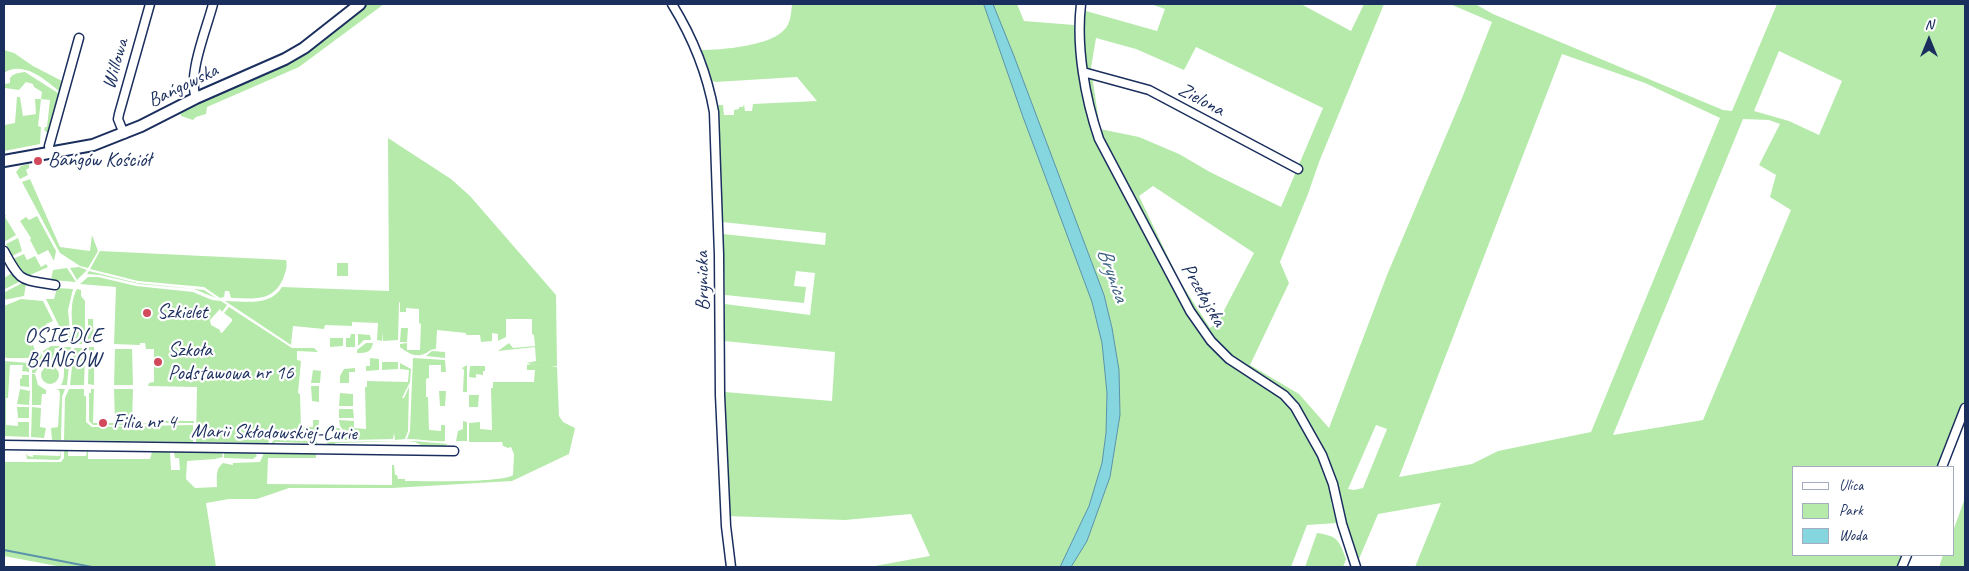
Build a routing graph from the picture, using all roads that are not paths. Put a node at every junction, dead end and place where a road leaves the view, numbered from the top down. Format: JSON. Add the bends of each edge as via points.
{"nodes":[{"id":1,"x":150,"y":4,"type":"edge"},
{"id":2,"x":214,"y":4,"type":"edge"},
{"id":3,"x":360,"y":4,"type":"edge"},
{"id":4,"x":672,"y":4,"type":"edge"},
{"id":5,"x":1081,"y":4,"type":"edge"},
{"id":6,"x":78,"y":38,"type":"dead end"},
{"id":7,"x":1083,"y":72,"type":"junction"},
{"id":8,"x":196,"y":98,"type":"junction"},
{"id":9,"x":124,"y":134,"type":"junction"},
{"id":10,"x":50,"y":153,"type":"junction"},
{"id":11,"x":4,"y":161,"type":"edge"},
{"id":12,"x":1298,"y":169,"type":"dead end"},
{"id":13,"x":4,"y":251,"type":"edge"},
{"id":14,"x":55,"y":285,"type":"dead end"},
{"id":15,"x":1965,"y":408,"type":"edge"},
{"id":16,"x":4,"y":445,"type":"edge"},
{"id":17,"x":454,"y":451,"type":"dead end"},
{"id":18,"x":1942,"y":466,"type":"edge"},
{"id":19,"x":731,"y":567,"type":"edge"},
{"id":20,"x":1356,"y":567,"type":"edge"}],
"edges":[{"from":1,"to":9,"type":"street","name":"Willowa","via":[[119,114]]},
{"from":2,"to":8,"type":"street","via":[[195,68],[192,90]]},
{"from":3,"to":8,"type":"street","name":"Bańgowska","via":[[285,59]]},
{"from":4,"to":19,"type":"street","name":"Brynicka","via":[[698,51],[714,112],[720,395]]},
{"from":5,"to":7,"type":"street","name":"Przełajska"},
{"from":6,"to":10,"type":"street","via":[[49,146]]},
{"from":7,"to":12,"type":"street","name":"Zielona","via":[[1149,90]]},
{"from":7,"to":20,"type":"street","name":"Przełajska","via":[[1099,139],[1190,311],[1210,341],[1229,359],[1284,395],[1295,407],[1322,455]]},
{"from":8,"to":9,"type":"street","name":"Bańgowska"},
{"from":9,"to":10,"type":"street","name":"Bańgowska","via":[[93,145]]},
{"from":10,"to":11,"type":"street","name":"Bańgowska"},
{"from":13,"to":14,"type":"street","via":[[20,278]]},
{"from":15,"to":18,"type":"street"},
{"from":16,"to":17,"type":"street","name":"Marii Skłodowskiej-Curie"}]}
